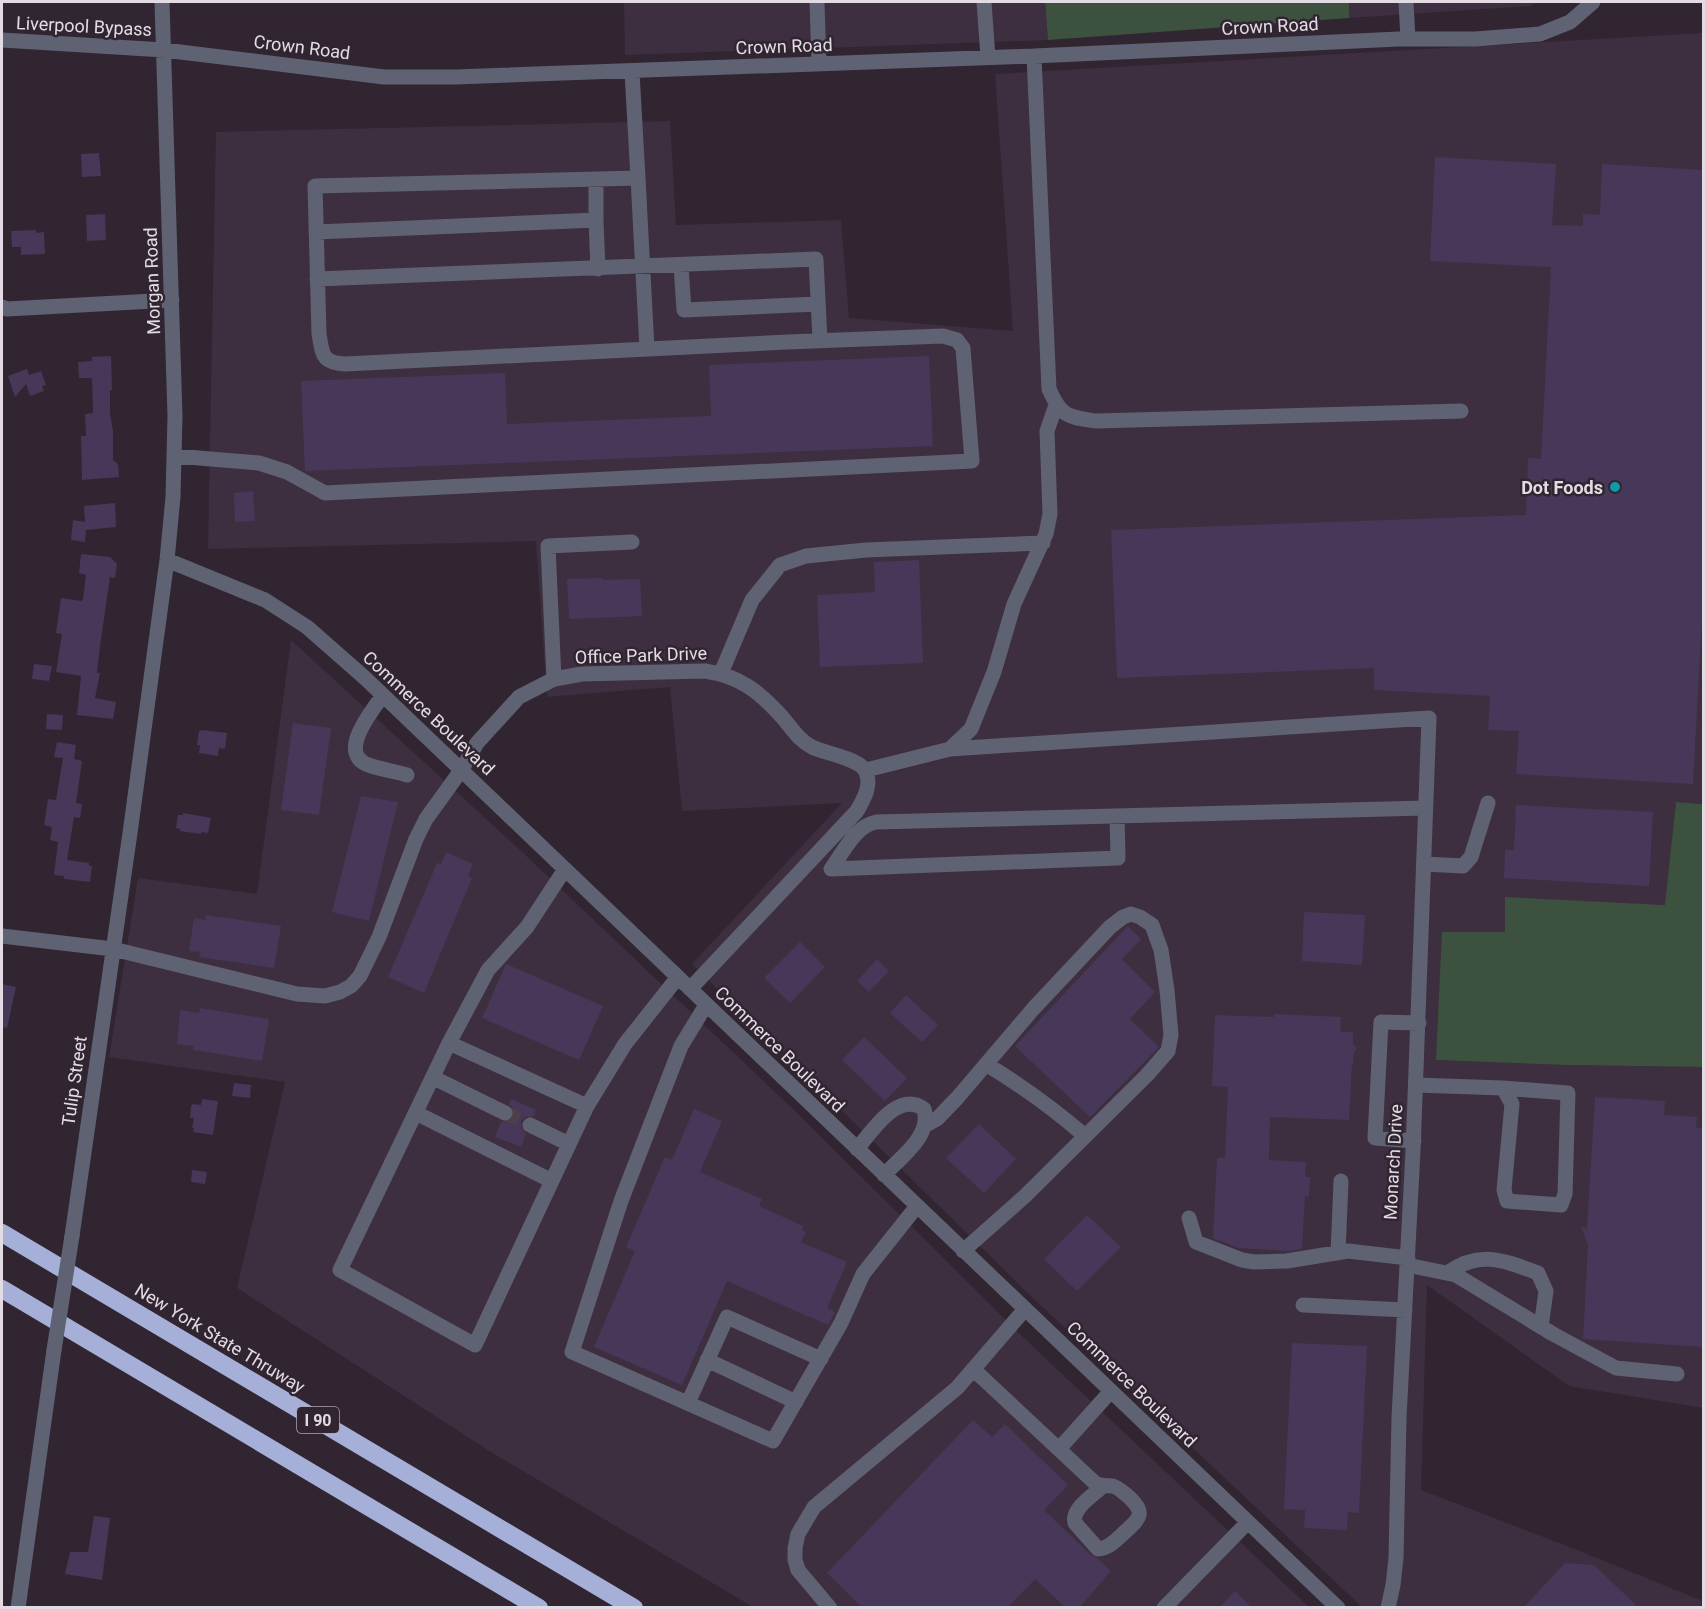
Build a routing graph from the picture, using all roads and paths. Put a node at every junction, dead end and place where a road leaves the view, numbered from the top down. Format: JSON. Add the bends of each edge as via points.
{"nodes":[{"id":1,"x":162,"y":2,"type":"edge"},
{"id":2,"x":817,"y":2,"type":"edge"},
{"id":3,"x":984,"y":2,"type":"edge"},
{"id":4,"x":1406,"y":2,"type":"edge"},
{"id":5,"x":1593,"y":2,"type":"edge"},
{"id":6,"x":1408,"y":39,"type":"junction"},
{"id":7,"x":2,"y":40,"type":"edge"},
{"id":8,"x":164,"y":50,"type":"junction"},
{"id":9,"x":1034,"y":56,"type":"junction"},
{"id":10,"x":988,"y":57,"type":"junction"},
{"id":11,"x":819,"y":64,"type":"junction"},
{"id":12,"x":632,"y":72,"type":"junction"},
{"id":13,"x":638,"y":178,"type":"junction"},
{"id":14,"x":596,"y":179,"type":"junction"},
{"id":15,"x":596,"y":220,"type":"junction"},
{"id":16,"x":316,"y":232,"type":"junction"},
{"id":17,"x":681,"y":266,"type":"junction"},
{"id":18,"x":643,"y":267,"type":"junction"},
{"id":19,"x":598,"y":269,"type":"junction"},
{"id":20,"x":317,"y":279,"type":"junction"},
{"id":21,"x":172,"y":300,"type":"junction"},
{"id":22,"x":818,"y":304,"type":"junction"},
{"id":23,"x":2,"y":308,"type":"edge"},
{"id":24,"x":820,"y":340,"type":"junction"},
{"id":25,"x":647,"y":349,"type":"junction"},
{"id":26,"x":1056,"y":405,"type":"junction"},
{"id":27,"x":1461,"y":411,"type":"dead end"},
{"id":28,"x":175,"y":456,"type":"junction"},
{"id":29,"x":632,"y":542,"type":"dead end"},
{"id":30,"x":1042,"y":543,"type":"junction"},
{"id":31,"x":167,"y":560,"type":"junction"},
{"id":32,"x":721,"y":673,"type":"junction"},
{"id":33,"x":554,"y":679,"type":"junction"},
{"id":34,"x":383,"y":696,"type":"junction"},
{"id":35,"x":950,"y":749,"type":"junction"},
{"id":36,"x":462,"y":769,"type":"junction"},
{"id":37,"x":866,"y":770,"type":"junction"},
{"id":38,"x":407,"y":775,"type":"dead end"},
{"id":39,"x":1488,"y":803,"type":"dead end"},
{"id":40,"x":1425,"y":808,"type":"junction"},
{"id":41,"x":1117,"y":816,"type":"junction"},
{"id":42,"x":1424,"y":864,"type":"junction"},
{"id":43,"x":565,"y":869,"type":"junction"},
{"id":44,"x":2,"y":936,"type":"edge"},
{"id":45,"x":113,"y":949,"type":"junction"},
{"id":46,"x":678,"y":977,"type":"junction"},
{"id":47,"x":690,"y":989,"type":"junction"},
{"id":48,"x":706,"y":1005,"type":"junction"},
{"id":49,"x":1419,"y":1023,"type":"junction"},
{"id":50,"x":449,"y":1043,"type":"junction"},
{"id":51,"x":986,"y":1064,"type":"junction"},
{"id":52,"x":434,"y":1078,"type":"junction"},
{"id":53,"x":1416,"y":1085,"type":"junction"},
{"id":54,"x":1503,"y":1088,"type":"junction"},
{"id":55,"x":587,"y":1106,"type":"junction"},
{"id":56,"x":416,"y":1113,"type":"junction"},
{"id":57,"x":505,"y":1113,"type":"tunnel mouth"},
{"id":58,"x":530,"y":1125,"type":"tunnel mouth"},
{"id":59,"x":926,"y":1125,"type":"junction"},
{"id":60,"x":1085,"y":1136,"type":"junction"},
{"id":61,"x":1414,"y":1141,"type":"junction"},
{"id":62,"x":569,"y":1144,"type":"junction"},
{"id":63,"x":857,"y":1149,"type":"junction"},
{"id":64,"x":884,"y":1175,"type":"junction"},
{"id":65,"x":552,"y":1181,"type":"junction"},
{"id":66,"x":1341,"y":1181,"type":"dead end"},
{"id":67,"x":917,"y":1206,"type":"junction"},
{"id":68,"x":1189,"y":1218,"type":"dead end"},
{"id":69,"x":2,"y":1233,"type":"edge"},
{"id":70,"x":963,"y":1251,"type":"junction"},
{"id":71,"x":1338,"y":1253,"type":"junction"},
{"id":72,"x":1407,"y":1261,"type":"junction"},
{"id":73,"x":1447,"y":1273,"type":"junction"},
{"id":74,"x":2,"y":1289,"type":"edge"},
{"id":75,"x":1303,"y":1305,"type":"dead end"},
{"id":76,"x":1025,"y":1309,"type":"junction"},
{"id":77,"x":1405,"y":1310,"type":"junction"},
{"id":78,"x":1541,"y":1327,"type":"junction"},
{"id":79,"x":821,"y":1359,"type":"junction"},
{"id":80,"x":707,"y":1360,"type":"junction"},
{"id":81,"x":973,"y":1369,"type":"junction"},
{"id":82,"x":1677,"y":1374,"type":"dead end"},
{"id":83,"x":1111,"y":1391,"type":"junction"},
{"id":84,"x":796,"y":1402,"type":"junction"},
{"id":85,"x":688,"y":1404,"type":"junction"},
{"id":86,"x":1059,"y":1449,"type":"junction"},
{"id":87,"x":1102,"y":1487,"type":"junction"},
{"id":88,"x":1248,"y":1522,"type":"junction"},
{"id":89,"x":18,"y":1608,"type":"edge"},
{"id":90,"x":539,"y":1608,"type":"edge"},
{"id":91,"x":634,"y":1608,"type":"edge"},
{"id":92,"x":830,"y":1608,"type":"edge"},
{"id":93,"x":1164,"y":1608,"type":"edge"},
{"id":94,"x":1338,"y":1608,"type":"edge"},
{"id":95,"x":1388,"y":1608,"type":"edge"}],
"edges":[{"from":1,"to":8,"type":"street","name":"Morgan Road"},
{"from":2,"to":11,"type":"street"},
{"from":3,"to":10,"type":"street"},
{"from":4,"to":6,"type":"street"},
{"from":5,"to":6,"type":"street","name":"Crown Road","via":[[1570,22],[1540,34]]},
{"from":6,"to":9,"type":"street","name":"Crown Road"},
{"from":7,"to":8,"type":"street","name":"Liverpool Bypass"},
{"from":8,"to":12,"type":"street","name":"Crown Road","via":[[384,77]]},
{"from":8,"to":21,"type":"street","name":"Morgan Road"},
{"from":9,"to":10,"type":"street","name":"Crown Road"},
{"from":9,"to":26,"type":"street","via":[[1049,389]]},
{"from":10,"to":11,"type":"street","name":"Crown Road"},
{"from":11,"to":12,"type":"street","name":"Crown Road"},
{"from":12,"to":13,"type":"street"},
{"from":13,"to":14,"type":"street"},
{"from":13,"to":18,"type":"street"},
{"from":14,"to":15,"type":"street"},
{"from":14,"to":16,"type":"street","via":[[315,186]]},
{"from":15,"to":16,"type":"street"},
{"from":15,"to":19,"type":"street"},
{"from":16,"to":20,"type":"street"},
{"from":17,"to":18,"type":"street"},
{"from":17,"to":22,"type":"street","via":[[684,310]]},
{"from":17,"to":22,"type":"street","via":[[816,259]]},
{"from":18,"to":19,"type":"street"},
{"from":18,"to":25,"type":"street"},
{"from":19,"to":20,"type":"street"},
{"from":20,"to":25,"type":"street","via":[[319,334],[323,355],[331,363]]},
{"from":21,"to":23,"type":"street"},
{"from":21,"to":28,"type":"street","name":"Morgan Road"},
{"from":22,"to":24,"type":"street"},
{"from":24,"to":25,"type":"street"},
{"from":24,"to":28,"type":"street","via":[[943,336],[957,340],[963,348],[972,461],[325,493],[287,472],[259,464]]},
{"from":26,"to":27,"type":"street","via":[[1070,417],[1096,422]]},
{"from":26,"to":30,"type":"street","via":[[1047,431],[1050,514]]},
{"from":28,"to":31,"type":"street","name":"Morgan Road"},
{"from":29,"to":33,"type":"street","via":[[548,546]]},
{"from":30,"to":32,"type":"street","via":[[866,550],[806,556],[780,565],[752,600]]},
{"from":30,"to":35,"type":"street","via":[[1014,604],[994,672],[970,729]]},
{"from":31,"to":34,"type":"street","name":"Commerce Boulevard","via":[[265,600],[307,627]]},
{"from":31,"to":45,"type":"street","name":"Tulip Street"},
{"from":32,"to":33,"type":"street","name":"Office Park Drive","via":[[705,670],[582,674]]},
{"from":32,"to":37,"type":"street","name":"Office Park Drive","via":[[749,686],[812,747],[856,762]]},
{"from":33,"to":36,"type":"street","name":"Office Park Drive","via":[[519,697],[477,742]]},
{"from":34,"to":36,"type":"street","name":"Commerce Boulevard"},
{"from":34,"to":38,"type":"street","via":[[362,727],[356,754],[366,764]]},
{"from":35,"to":37,"type":"street"},
{"from":35,"to":40,"type":"street","name":"Monarch Drive","via":[[1429,718]]},
{"from":36,"to":43,"type":"street","name":"Commerce Boulevard"},
{"from":36,"to":45,"type":"street","name":"Office Park Drive","via":[[416,839],[360,976],[340,992],[325,996],[297,994]]},
{"from":37,"to":47,"type":"street","via":[[866,796],[857,811]]},
{"from":39,"to":42,"type":"street","via":[[1471,857],[1462,866]]},
{"from":40,"to":41,"type":"street"},
{"from":40,"to":42,"type":"street","name":"Monarch Drive"},
{"from":41,"to":41,"type":"street","via":[[876,822],[859,831],[831,868],[1118,858]]},
{"from":42,"to":49,"type":"street","name":"Monarch Drive"},
{"from":43,"to":46,"type":"street","name":"Commerce Boulevard"},
{"from":43,"to":50,"type":"street","via":[[527,927],[488,970]]},
{"from":44,"to":45,"type":"street","name":"Office Park Drive"},
{"from":45,"to":89,"type":"street","name":"Tulip Street","bridge":true},
{"from":46,"to":47,"type":"street","name":"Commerce Boulevard"},
{"from":46,"to":55,"type":"street","via":[[625,1044]]},
{"from":47,"to":48,"type":"street","name":"Commerce Boulevard"},
{"from":48,"to":63,"type":"street","name":"Commerce Boulevard"},
{"from":48,"to":85,"type":"street","via":[[681,1046],[625,1190],[572,1352]]},
{"from":49,"to":53,"type":"street","name":"Monarch Drive"},
{"from":49,"to":61,"type":"street","via":[[1381,1022],[1375,1138]]},
{"from":50,"to":52,"type":"street"},
{"from":50,"to":55,"type":"street"},
{"from":51,"to":59,"type":"street","via":[[944,1112]]},
{"from":51,"to":60,"type":"street","via":[[1045,1103]]},
{"from":51,"to":60,"type":"street","via":[[1110,927],[1131,915],[1152,925],[1161,950],[1171,1035],[1168,1051]]},
{"from":52,"to":56,"type":"street"},
{"from":52,"to":57,"type":"street"},
{"from":53,"to":54,"type":"street"},
{"from":53,"to":61,"type":"street","name":"Monarch Drive"},
{"from":54,"to":54,"type":"street","via":[[1512,1104],[1504,1190],[1507,1201],[1561,1205],[1565,1194],[1568,1093]]},
{"from":55,"to":62,"type":"street"},
{"from":56,"to":65,"type":"street"},
{"from":56,"to":65,"type":"street","via":[[340,1270],[475,1345]]},
{"from":58,"to":62,"type":"street"},
{"from":59,"to":63,"type":"street","via":[[924,1109],[917,1104],[903,1105],[894,1109]]},
{"from":59,"to":64,"type":"street","via":[[922,1135]]},
{"from":60,"to":70,"type":"street"},
{"from":61,"to":72,"type":"street","name":"Monarch Drive"},
{"from":62,"to":65,"type":"street"},
{"from":63,"to":64,"type":"street","name":"Commerce Boulevard"},
{"from":64,"to":67,"type":"street","name":"Commerce Boulevard"},
{"from":66,"to":71,"type":"street"},
{"from":67,"to":70,"type":"street","name":"Commerce Boulevard"},
{"from":67,"to":79,"type":"street","via":[[863,1274]]},
{"from":68,"to":71,"type":"street","via":[[1196,1242],[1242,1260],[1287,1261]]},
{"from":69,"to":91,"type":"highway","name":"New York State Thruway","number":"I 90"},
{"from":70,"to":76,"type":"street","name":"Commerce Boulevard"},
{"from":71,"to":72,"type":"street","via":[[1348,1251]]},
{"from":72,"to":73,"type":"street"},
{"from":72,"to":77,"type":"street","name":"Monarch Drive"},
{"from":73,"to":78,"type":"street"},
{"from":73,"to":78,"type":"street","via":[[1473,1260],[1502,1260],[1538,1273],[1546,1291]]},
{"from":74,"to":90,"type":"highway","number":"I 90"},
{"from":75,"to":77,"type":"street"},
{"from":76,"to":81,"type":"street"},
{"from":76,"to":83,"type":"street","name":"Commerce Boulevard"},
{"from":77,"to":95,"type":"street","name":"Monarch Drive","via":[[1396,1558]]},
{"from":78,"to":82,"type":"street","via":[[1616,1368]]},
{"from":79,"to":80,"type":"street","via":[[727,1317]]},
{"from":79,"to":84,"type":"street"},
{"from":80,"to":84,"type":"street"},
{"from":80,"to":85,"type":"street"},
{"from":81,"to":86,"type":"street"},
{"from":81,"to":92,"type":"street","via":[[957,1388],[814,1507],[798,1534],[795,1560],[798,1570]]},
{"from":83,"to":86,"type":"street"},
{"from":83,"to":88,"type":"street","name":"Commerce Boulevard"},
{"from":84,"to":85,"type":"street","via":[[773,1442]]},
{"from":86,"to":87,"type":"street"},
{"from":87,"to":87,"type":"street","via":[[1119,1489],[1137,1505],[1140,1513],[1138,1520],[1107,1547],[1098,1549],[1074,1518],[1077,1510]]},
{"from":88,"to":93,"type":"street"},
{"from":88,"to":94,"type":"street","name":"Commerce Boulevard"}]}
